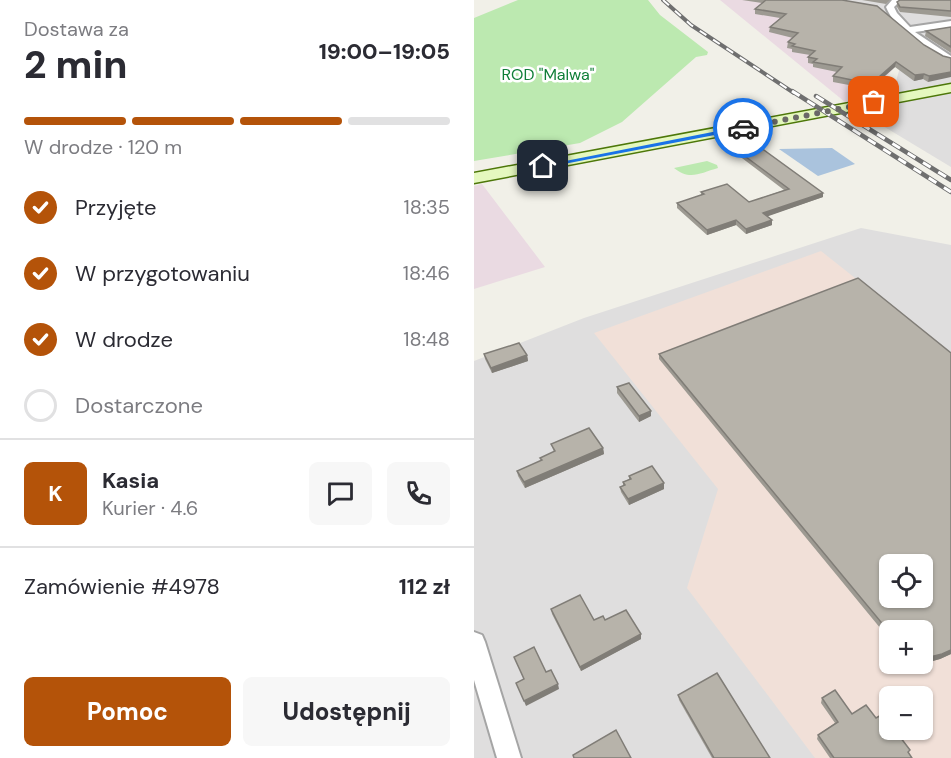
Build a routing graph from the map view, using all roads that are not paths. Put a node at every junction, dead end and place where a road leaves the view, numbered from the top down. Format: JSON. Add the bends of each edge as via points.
{"nodes":[{"id":1,"x":897,"y":0,"type":"edge"},
{"id":2,"x":880,"y":7,"type":"edge"},
{"id":3,"x":890,"y":9,"type":"junction"},
{"id":4,"x":951,"y":24,"type":"edge"},
{"id":5,"x":910,"y":30,"type":"junction"},
{"id":6,"x":951,"y":60,"type":"edge"},
{"id":7,"x":951,"y":88,"type":"edge"},
{"id":8,"x":474,"y":178,"type":"edge"},
{"id":9,"x":474,"y":642,"type":"edge"},
{"id":10,"x":509,"y":758,"type":"edge"}],
"edges":[{"from":1,"to":3,"type":"street"},
{"from":2,"to":3,"type":"street"},
{"from":3,"to":5,"type":"street"},
{"from":4,"to":5,"type":"street"},
{"from":5,"to":6,"type":"street"},
{"from":7,"to":8,"type":"street"},
{"from":9,"to":10,"type":"street"}]}
